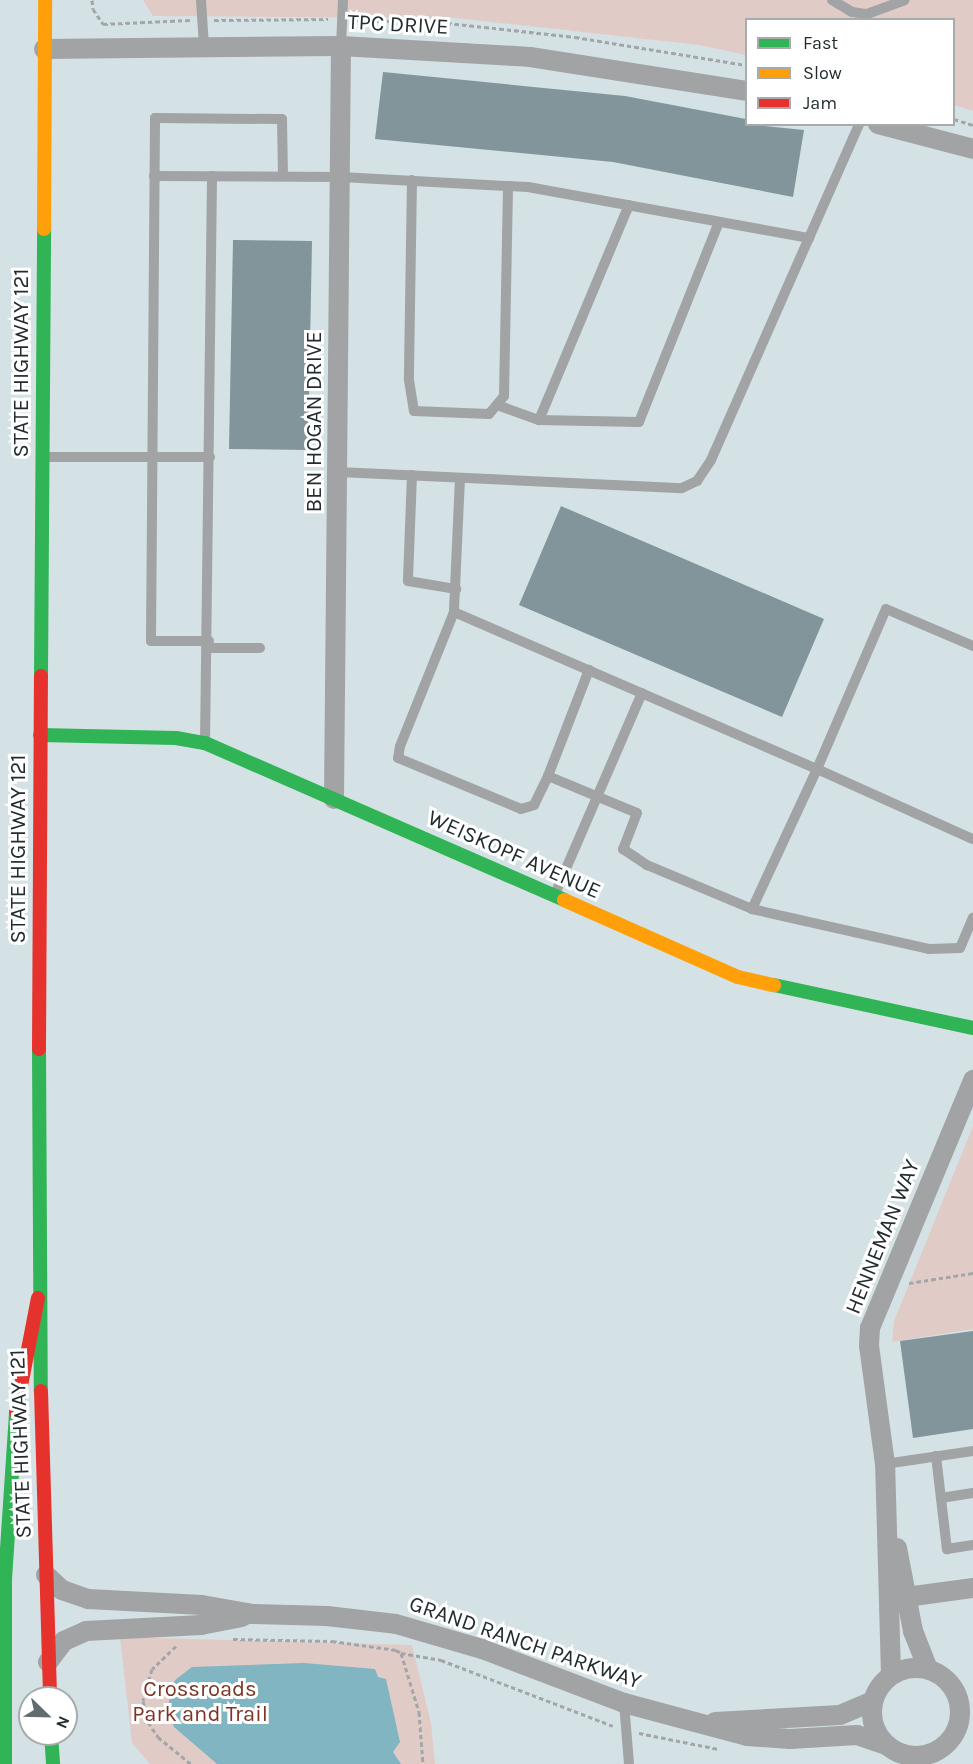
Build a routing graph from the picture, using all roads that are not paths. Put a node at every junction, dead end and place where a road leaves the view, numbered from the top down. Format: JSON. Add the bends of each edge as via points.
{"nodes":[{"id":1,"x":45,"y":0,"type":"edge"},
{"id":2,"x":201,"y":0,"type":"edge"},
{"id":3,"x":343,"y":0,"type":"edge"},
{"id":4,"x":832,"y":0,"type":"edge"},
{"id":5,"x":905,"y":0,"type":"edge"},
{"id":6,"x":341,"y":46,"type":"junction"},
{"id":7,"x":204,"y":47,"type":"junction"},
{"id":8,"x":44,"y":49,"type":"junction"},
{"id":9,"x":745,"y":91,"type":"edge"},
{"id":10,"x":858,"y":126,"type":"edge"},
{"id":11,"x":886,"y":126,"type":"edge"},
{"id":12,"x":973,"y":149,"type":"edge"},
{"id":13,"x":154,"y":176,"type":"junction"},
{"id":14,"x":212,"y":176,"type":"junction"},
{"id":15,"x":283,"y":176,"type":"junction"},
{"id":16,"x":341,"y":177,"type":"junction"},
{"id":17,"x":412,"y":180,"type":"junction"},
{"id":18,"x":508,"y":186,"type":"junction"},
{"id":19,"x":628,"y":205,"type":"junction"},
{"id":20,"x":719,"y":222,"type":"junction"},
{"id":21,"x":809,"y":238,"type":"junction"},
{"id":22,"x":496,"y":405,"type":"junction"},
{"id":23,"x":539,"y":420,"type":"junction"},
{"id":24,"x":42,"y":457,"type":"junction"},
{"id":25,"x":152,"y":457,"type":"junction"},
{"id":26,"x":210,"y":457,"type":"junction"},
{"id":27,"x":339,"y":472,"type":"junction"},
{"id":28,"x":412,"y":475,"type":"junction"},
{"id":29,"x":460,"y":478,"type":"junction"},
{"id":30,"x":456,"y":589,"type":"junction"},
{"id":31,"x":454,"y":612,"type":"junction"},
{"id":32,"x":209,"y":645,"type":"junction"},
{"id":33,"x":973,"y":646,"type":"edge"},
{"id":34,"x":260,"y":648,"type":"dead end"},
{"id":35,"x":589,"y":670,"type":"junction"},
{"id":36,"x":642,"y":693,"type":"junction"},
{"id":37,"x":40,"y":735,"type":"junction"},
{"id":38,"x":205,"y":743,"type":"junction"},
{"id":39,"x":817,"y":769,"type":"junction"},
{"id":40,"x":548,"y":777,"type":"junction"},
{"id":41,"x":597,"y":797,"type":"junction"},
{"id":42,"x":334,"y":799,"type":"junction"},
{"id":43,"x":973,"y":839,"type":"edge"},
{"id":44,"x":554,"y":896,"type":"junction"},
{"id":45,"x":752,"y":909,"type":"junction"},
{"id":46,"x":973,"y":918,"type":"edge"},
{"id":47,"x":973,"y":1028,"type":"edge"},
{"id":48,"x":973,"y":1080,"type":"edge"},
{"id":49,"x":38,"y":1298,"type":"junction"},
{"id":50,"x":973,"y":1451,"type":"edge"},
{"id":51,"x":936,"y":1456,"type":"junction"},
{"id":52,"x":885,"y":1464,"type":"junction"},
{"id":53,"x":886,"y":1489,"type":"junction"},
{"id":54,"x":973,"y":1493,"type":"edge"},
{"id":55,"x":941,"y":1498,"type":"junction"},
{"id":56,"x":973,"y":1545,"type":"edge"},
{"id":57,"x":46,"y":1575,"type":"junction"},
{"id":58,"x":973,"y":1588,"type":"edge"},
{"id":59,"x":906,"y":1597,"type":"junction"},
{"id":60,"x":253,"y":1614,"type":"junction"},
{"id":61,"x":48,"y":1662,"type":"junction"},
{"id":62,"x":928,"y":1669,"type":"junction"},
{"id":63,"x":891,"y":1676,"type":"junction"},
{"id":64,"x":951,"y":1685,"type":"junction"},
{"id":65,"x":49,"y":1686,"type":"edge"},
{"id":66,"x":973,"y":1690,"type":"edge"},
{"id":67,"x":873,"y":1701,"type":"junction"},
{"id":68,"x":624,"y":1703,"type":"junction"},
{"id":69,"x":967,"y":1721,"type":"edge"},
{"id":70,"x":709,"y":1723,"type":"junction"},
{"id":71,"x":886,"y":1745,"type":"junction"},
{"id":72,"x":51,"y":1746,"type":"edge"},
{"id":73,"x":938,"y":1756,"type":"edge"},
{"id":74,"x":904,"y":1759,"type":"edge"},
{"id":75,"x":5,"y":1764,"type":"edge"},
{"id":76,"x":52,"y":1764,"type":"edge"},
{"id":77,"x":630,"y":1764,"type":"edge"}],
"edges":[{"from":1,"to":8,"type":"main road","name":"STATE HIGHWAY 121"},
{"from":2,"to":7,"type":"lane"},
{"from":3,"to":6,"type":"lane"},
{"from":4,"to":5,"type":"lane","via":[[852,12],[867,14]]},
{"from":6,"to":7,"type":"street","name":"TPC DRIVE"},
{"from":6,"to":9,"type":"street","name":"TPC DRIVE","via":[[530,57]]},
{"from":6,"to":16,"type":"street","name":"BEN HOGAN DRIVE"},
{"from":7,"to":8,"type":"street","name":"TPC DRIVE"},
{"from":8,"to":24,"type":"main road","name":"STATE HIGHWAY 121"},
{"from":10,"to":21,"type":"lane"},
{"from":11,"to":12,"type":"street"},
{"from":13,"to":14,"type":"lane"},
{"from":13,"to":15,"type":"lane","via":[[155,118],[282,119]]},
{"from":13,"to":25,"type":"lane"},
{"from":14,"to":15,"type":"lane"},
{"from":14,"to":26,"type":"lane"},
{"from":15,"to":16,"type":"lane"},
{"from":16,"to":17,"type":"lane"},
{"from":16,"to":27,"type":"street","name":"BEN HOGAN DRIVE"},
{"from":17,"to":18,"type":"lane"},
{"from":17,"to":22,"type":"lane","via":[[409,380],[414,411],[489,414]]},
{"from":18,"to":19,"type":"lane"},
{"from":18,"to":22,"type":"lane","via":[[504,396]]},
{"from":19,"to":20,"type":"lane"},
{"from":19,"to":23,"type":"lane"},
{"from":20,"to":21,"type":"lane"},
{"from":20,"to":23,"type":"lane","via":[[639,422]]},
{"from":21,"to":29,"type":"lane","via":[[711,460],[697,481],[682,488]]},
{"from":22,"to":23,"type":"lane"},
{"from":24,"to":25,"type":"lane"},
{"from":24,"to":37,"type":"main road","name":"STATE HIGHWAY 121"},
{"from":25,"to":26,"type":"lane"},
{"from":25,"to":32,"type":"lane","via":[[151,641]]},
{"from":26,"to":32,"type":"lane"},
{"from":27,"to":28,"type":"lane"},
{"from":27,"to":42,"type":"street","name":"BEN HOGAN DRIVE"},
{"from":28,"to":29,"type":"lane"},
{"from":28,"to":30,"type":"lane","via":[[408,581]]},
{"from":29,"to":30,"type":"lane"},
{"from":30,"to":31,"type":"lane"},
{"from":31,"to":35,"type":"lane"},
{"from":31,"to":40,"type":"lane","via":[[398,758],[521,809],[534,805]]},
{"from":32,"to":34,"type":"lane"},
{"from":32,"to":38,"type":"lane"},
{"from":33,"to":39,"type":"lane","via":[[886,609]]},
{"from":35,"to":36,"type":"lane"},
{"from":35,"to":40,"type":"lane"},
{"from":36,"to":39,"type":"lane"},
{"from":36,"to":41,"type":"lane"},
{"from":37,"to":38,"type":"main road","name":"WEISKOPF AVENUE","via":[[177,738]]},
{"from":37,"to":49,"type":"main road","name":"STATE HIGHWAY 121"},
{"from":38,"to":42,"type":"main road","name":"WEISKOPF AVENUE"},
{"from":39,"to":43,"type":"lane"},
{"from":39,"to":45,"type":"lane"},
{"from":40,"to":41,"type":"lane"},
{"from":41,"to":44,"type":"lane"},
{"from":41,"to":45,"type":"lane","via":[[637,813],[623,849],[647,865]]},
{"from":42,"to":44,"type":"main road","name":"WEISKOPF AVENUE"},
{"from":44,"to":47,"type":"main road","name":"WEISKOPF AVENUE","via":[[738,977]]},
{"from":45,"to":46,"type":"lane","via":[[929,949],[960,948]]},
{"from":48,"to":52,"type":"street","name":"HENNEMAN WAY","via":[[870,1328]]},
{"from":49,"to":57,"type":"main road","name":"STATE HIGHWAY 121"},
{"from":49,"to":75,"type":"main road","via":[[15,1416],[5,1579]]},
{"from":50,"to":51,"type":"lane"},
{"from":51,"to":52,"type":"lane"},
{"from":51,"to":55,"type":"lane"},
{"from":52,"to":53,"type":"street","name":"HENNEMAN WAY"},
{"from":53,"to":59,"type":"street","name":"HENNEMAN WAY"},
{"from":53,"to":63,"type":"street","name":"HENNEMAN WAY"},
{"from":54,"to":55,"type":"lane"},
{"from":55,"to":56,"type":"lane","via":[[947,1549]]},
{"from":57,"to":60,"type":"street","name":"GRAND RANCH PARKWAY","via":[[62,1590],[78,1597],[202,1605]]},
{"from":57,"to":61,"type":"main road","name":"STATE HIGHWAY 121"},
{"from":58,"to":59,"type":"street"},
{"from":59,"to":62,"type":"street","name":"HENNEMAN WAY","via":[[913,1631]]},
{"from":60,"to":61,"type":"street","name":"GRAND RANCH PARKWAY","via":[[201,1625],[86,1631],[64,1641]]},
{"from":60,"to":68,"type":"street","name":"GRAND RANCH PARKWAY","via":[[352,1617],[412,1628]]},
{"from":61,"to":65,"type":"main road","name":"STATE HIGHWAY 121"},
{"from":62,"to":63,"type":"street","via":[[902,1670]]},
{"from":62,"to":64,"type":"street"},
{"from":63,"to":67,"type":"street"},
{"from":64,"to":66,"type":"street"},
{"from":64,"to":69,"type":"street"},
{"from":67,"to":70,"type":"street","name":"GRAND RANCH PARKWAY","via":[[840,1716]]},
{"from":67,"to":71,"type":"street","via":[[873,1725]]},
{"from":68,"to":70,"type":"street","name":"GRAND RANCH PARKWAY"},
{"from":68,"to":77,"type":"lane"},
{"from":69,"to":73,"type":"street"},
{"from":70,"to":71,"type":"street","name":"GRAND RANCH PARKWAY","via":[[747,1736],[790,1739],[857,1735]]},
{"from":71,"to":74,"type":"street"},
{"from":72,"to":76,"type":"main road"},
{"from":73,"to":74,"type":"street"}]}
